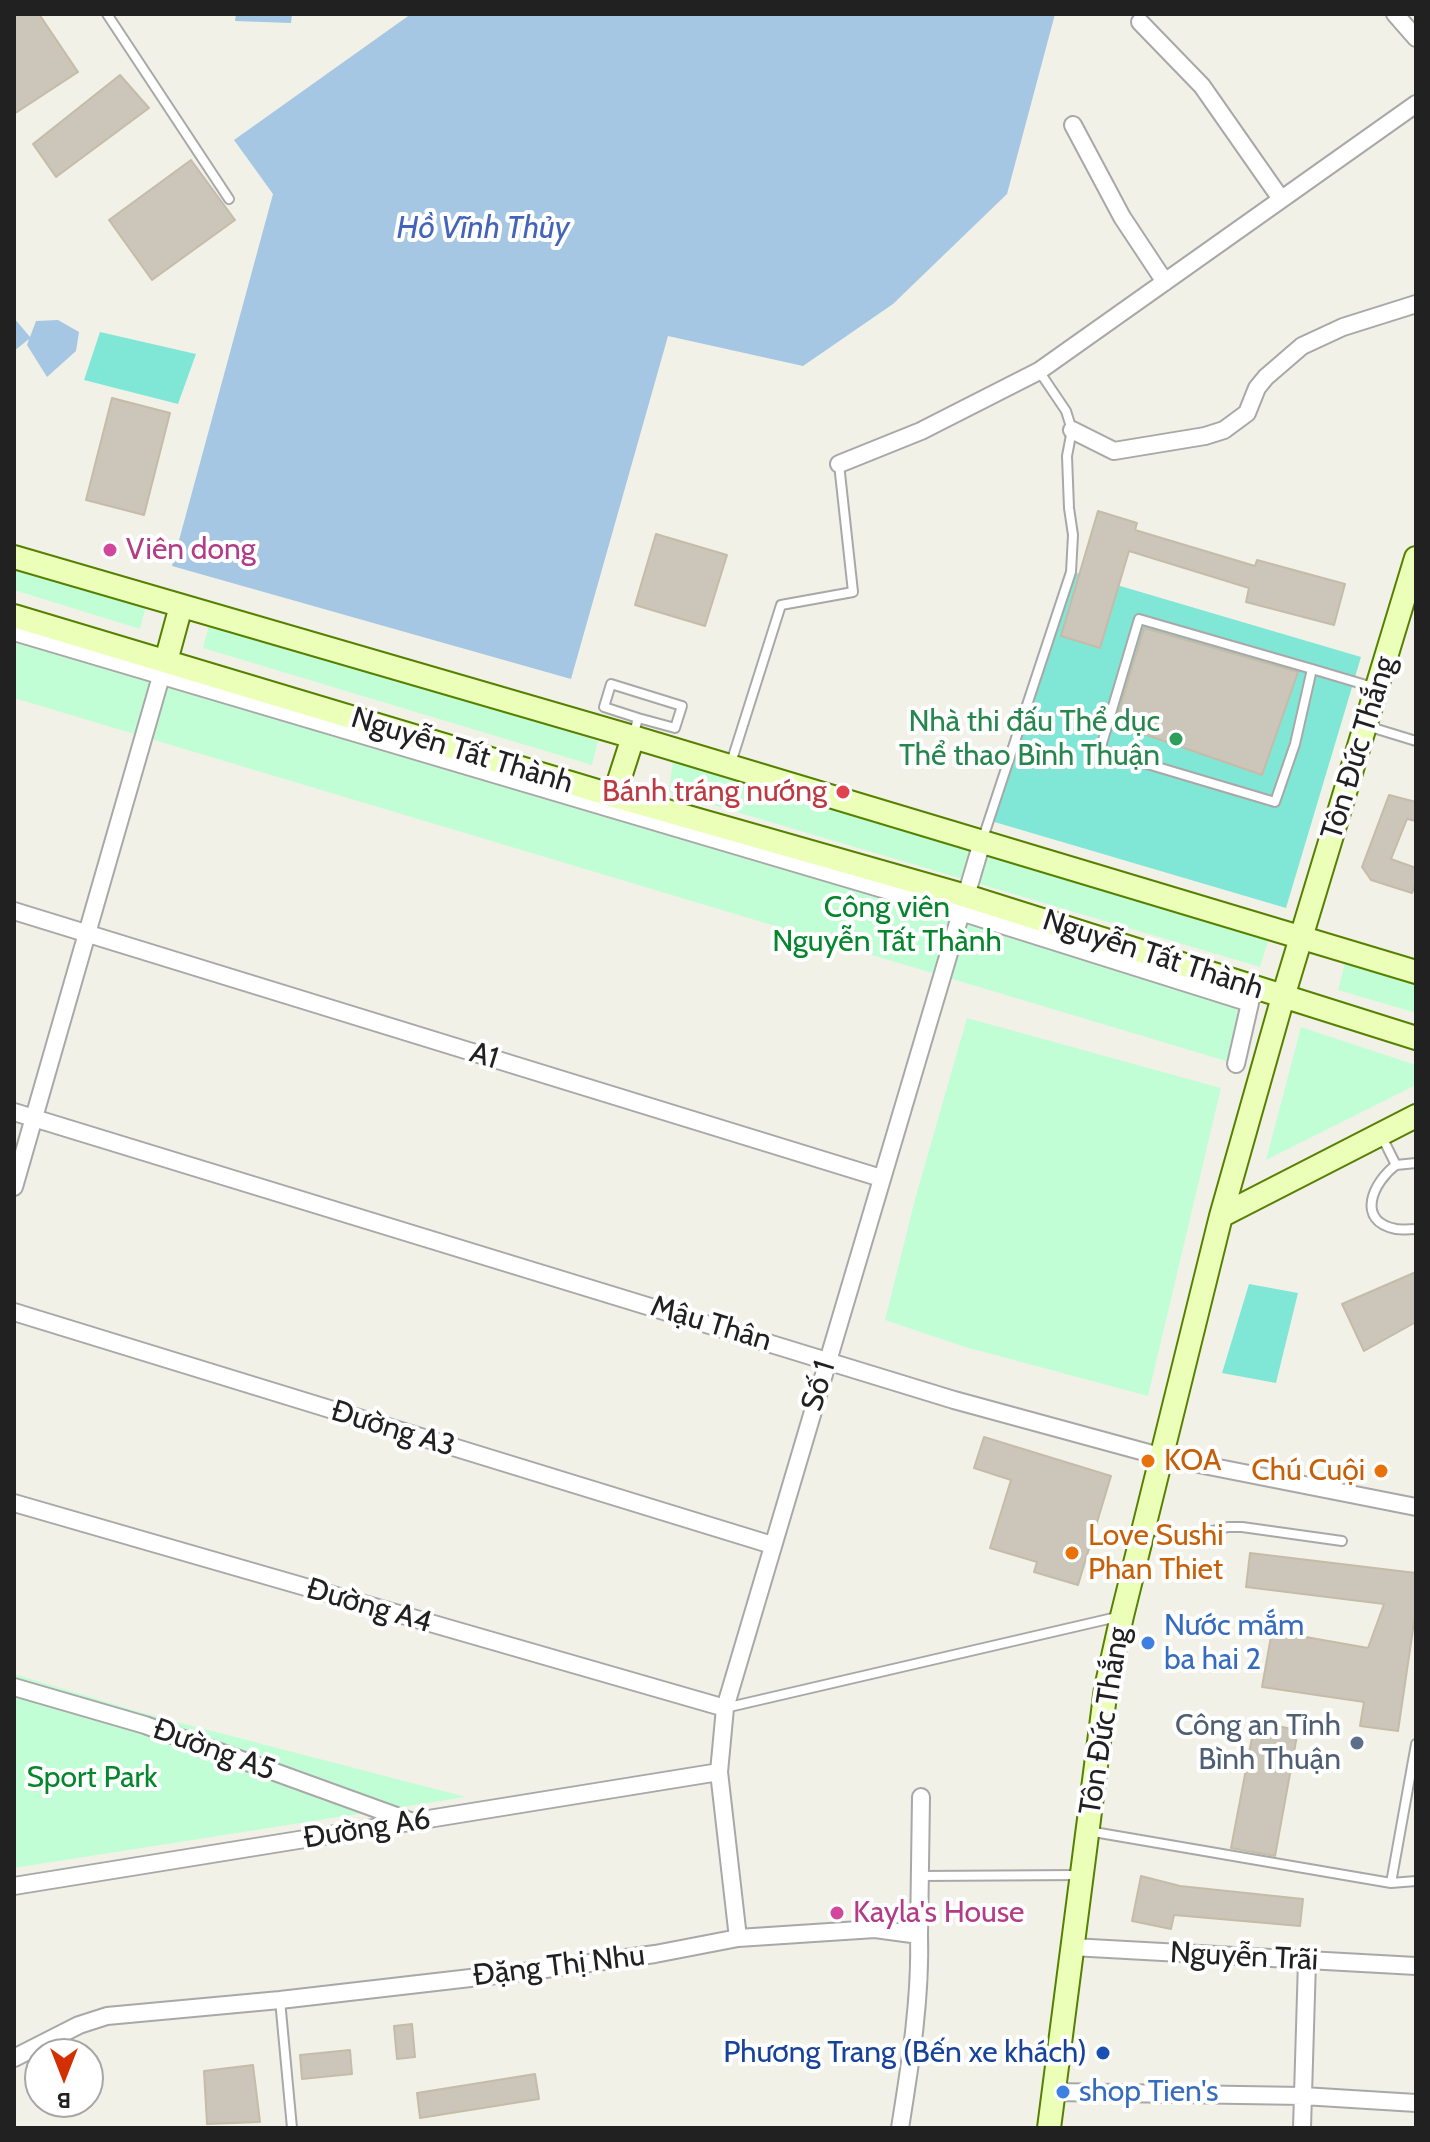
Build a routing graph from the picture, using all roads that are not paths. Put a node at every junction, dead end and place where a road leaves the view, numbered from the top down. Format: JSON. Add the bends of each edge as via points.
{"nodes":[{"id":1,"x":107,"y":14,"type":"edge"},
{"id":2,"x":1395,"y":14,"type":"edge"},
{"id":3,"x":1140,"y":22,"type":"dead end"},
{"id":4,"x":1416,"y":38,"type":"edge"},
{"id":5,"x":1416,"y":104,"type":"edge"},
{"id":6,"x":1073,"y":125,"type":"dead end"},
{"id":7,"x":229,"y":199,"type":"dead end"},
{"id":8,"x":1281,"y":199,"type":"junction"},
{"id":9,"x":1165,"y":282,"type":"junction"},
{"id":10,"x":1416,"y":304,"type":"edge"},
{"id":11,"x":1039,"y":371,"type":"junction"},
{"id":12,"x":1072,"y":430,"type":"junction"},
{"id":13,"x":839,"y":464,"type":"joint"},
{"id":14,"x":14,"y":557,"type":"edge"},
{"id":15,"x":1416,"y":558,"type":"edge"},
{"id":16,"x":181,"y":606,"type":"junction"},
{"id":17,"x":14,"y":616,"type":"edge"},
{"id":18,"x":14,"y":632,"type":"edge"},
{"id":19,"x":164,"y":668,"type":"junction"},
{"id":20,"x":1312,"y":669,"type":"junction"},
{"id":21,"x":1377,"y":688,"type":"junction"},
{"id":22,"x":1366,"y":726,"type":"junction"},
{"id":23,"x":636,"y":728,"type":"junction"},
{"id":24,"x":1416,"y":741,"type":"edge"},
{"id":25,"x":729,"y":767,"type":"junction"},
{"id":26,"x":614,"y":796,"type":"junction"},
{"id":27,"x":982,"y":842,"type":"junction"},
{"id":28,"x":963,"y":904,"type":"junction"},
{"id":29,"x":14,"y":911,"type":"edge"},
{"id":30,"x":87,"y":934,"type":"junction"},
{"id":31,"x":1302,"y":938,"type":"junction"},
{"id":32,"x":1416,"y":972,"type":"edge"},
{"id":33,"x":1283,"y":997,"type":"junction"},
{"id":34,"x":1416,"y":1038,"type":"edge"},
{"id":35,"x":1236,"y":1064,"type":"dead end"},
{"id":36,"x":14,"y":1112,"type":"edge"},
{"id":37,"x":1416,"y":1116,"type":"edge"},
{"id":38,"x":34,"y":1118,"type":"junction"},
{"id":39,"x":1380,"y":1134,"type":"junction"},
{"id":40,"x":1416,"y":1163,"type":"edge"},
{"id":41,"x":1396,"y":1165,"type":"junction"},
{"id":42,"x":881,"y":1178,"type":"junction"},
{"id":43,"x":14,"y":1187,"type":"edge"},
{"id":44,"x":1221,"y":1216,"type":"junction"},
{"id":45,"x":1416,"y":1229,"type":"edge"},
{"id":46,"x":14,"y":1312,"type":"edge"},
{"id":47,"x":827,"y":1359,"type":"junction"},
{"id":48,"x":1163,"y":1457,"type":"junction"},
{"id":49,"x":14,"y":1503,"type":"edge"},
{"id":50,"x":1416,"y":1507,"type":"edge"},
{"id":51,"x":1145,"y":1529,"type":"junction"},
{"id":52,"x":1342,"y":1541,"type":"dead end"},
{"id":53,"x":772,"y":1545,"type":"junction"},
{"id":54,"x":1122,"y":1616,"type":"junction"},
{"id":55,"x":14,"y":1687,"type":"edge"},
{"id":56,"x":725,"y":1708,"type":"junction"},
{"id":57,"x":1416,"y":1744,"type":"edge"},
{"id":58,"x":719,"y":1772,"type":"junction"},
{"id":59,"x":921,"y":1797,"type":"dead end"},
{"id":60,"x":412,"y":1822,"type":"junction"},
{"id":61,"x":1087,"y":1830,"type":"junction"},
{"id":62,"x":1081,"y":1875,"type":"junction"},
{"id":63,"x":920,"y":1876,"type":"junction"},
{"id":64,"x":1416,"y":1881,"type":"edge"},
{"id":65,"x":1391,"y":1883,"type":"junction"},
{"id":66,"x":14,"y":1886,"type":"edge"},
{"id":67,"x":919,"y":1935,"type":"junction"},
{"id":68,"x":738,"y":1938,"type":"junction"},
{"id":69,"x":1072,"y":1947,"type":"junction"},
{"id":70,"x":1307,"y":1961,"type":"junction"},
{"id":71,"x":1416,"y":1966,"type":"edge"},
{"id":72,"x":280,"y":2000,"type":"junction"},
{"id":73,"x":14,"y":2058,"type":"edge"},
{"id":74,"x":1053,"y":2092,"type":"junction"},
{"id":75,"x":1303,"y":2096,"type":"junction"},
{"id":76,"x":1416,"y":2103,"type":"edge"},
{"id":77,"x":292,"y":2128,"type":"edge"},
{"id":78,"x":900,"y":2128,"type":"edge"},
{"id":79,"x":1049,"y":2128,"type":"edge"},
{"id":80,"x":1302,"y":2128,"type":"edge"}],
"edges":[{"from":1,"to":7,"type":"lane"},
{"from":2,"to":4,"type":"street"},
{"from":3,"to":8,"type":"street","via":[[1202,86]]},
{"from":5,"to":8,"type":"street"},
{"from":6,"to":9,"type":"street","via":[[1122,217]]},
{"from":8,"to":9,"type":"street"},
{"from":9,"to":11,"type":"street"},
{"from":10,"to":12,"type":"street","via":[[1302,346],[1266,377],[1247,413],[1224,430],[1114,451]]},
{"from":11,"to":12,"type":"lane","via":[[1066,411]]},
{"from":11,"to":13,"type":"street","via":[[921,431]]},
{"from":12,"to":27,"type":"lane","via":[[1067,456],[1071,572]]},
{"from":13,"to":25,"type":"lane","via":[[853,592],[781,605]]},
{"from":14,"to":16,"type":"street","name":"Nguyễn Tất Thành"},
{"from":15,"to":21,"type":"street","name":"Tôn Đức Thắng"},
{"from":16,"to":19,"type":"street"},
{"from":16,"to":23,"type":"street","name":"Nguyễn Tất Thành"},
{"from":17,"to":19,"type":"street","name":"Nguyễn Tất Thành"},
{"from":18,"to":19,"type":"street"},
{"from":19,"to":26,"type":"street","name":"Nguyễn Tất Thành"},
{"from":19,"to":28,"type":"street"},
{"from":19,"to":30,"type":"street"},
{"from":20,"to":20,"type":"lane","via":[[1139,619],[1100,750],[1275,802]]},
{"from":20,"to":21,"type":"lane"},
{"from":21,"to":22,"type":"street","name":"Tôn Đức Thắng"},
{"from":22,"to":24,"type":"lane"},
{"from":22,"to":31,"type":"street","name":"Tôn Đức Thắng"},
{"from":23,"to":23,"type":"lane","via":[[675,728],[682,706],[611,684],[604,707]]},
{"from":23,"to":25,"type":"street","name":"Nguyễn Tất Thành"},
{"from":23,"to":26,"type":"street"},
{"from":25,"to":27,"type":"street","name":"Nguyễn Tất Thành"},
{"from":26,"to":28,"type":"street","name":"Nguyễn Tất Thành"},
{"from":27,"to":28,"type":"street","name":"Số 1"},
{"from":27,"to":31,"type":"street","name":"Nguyễn Tất Thành"},
{"from":28,"to":33,"type":"street","name":"Nguyễn Tất Thành"},
{"from":28,"to":35,"type":"street","via":[[1250,1003]]},
{"from":28,"to":42,"type":"street","name":"Số 1"},
{"from":29,"to":30,"type":"street","name":"A1"},
{"from":30,"to":38,"type":"street"},
{"from":30,"to":42,"type":"street","name":"A1"},
{"from":31,"to":32,"type":"street","name":"Nguyễn Tất Thành"},
{"from":31,"to":33,"type":"street","name":"Tôn Đức Thắng"},
{"from":33,"to":34,"type":"street","name":"Nguyễn Tất Thành"},
{"from":33,"to":44,"type":"street","name":"Tôn Đức Thắng"},
{"from":36,"to":38,"type":"street","name":"Mậu Thân"},
{"from":37,"to":39,"type":"street"},
{"from":38,"to":43,"type":"street"},
{"from":38,"to":47,"type":"street","name":"Mậu Thân"},
{"from":39,"to":41,"type":"lane"},
{"from":39,"to":44,"type":"street"},
{"from":40,"to":41,"type":"lane"},
{"from":41,"to":45,"type":"lane","via":[[1374,1189],[1372,1211],[1395,1229]]},
{"from":42,"to":47,"type":"street","name":"Số 1"},
{"from":44,"to":48,"type":"street","name":"Tôn Đức Thắng"},
{"from":46,"to":53,"type":"street","name":"Đường A3"},
{"from":47,"to":48,"type":"street","name":"Mậu Thân"},
{"from":47,"to":53,"type":"street","name":"Số 1"},
{"from":48,"to":50,"type":"street","name":"Mậu Thân"},
{"from":48,"to":51,"type":"street","name":"Tôn Đức Thắng"},
{"from":49,"to":56,"type":"street","name":"Đường A4"},
{"from":51,"to":52,"type":"lane","via":[[1189,1537],[1242,1527]]},
{"from":51,"to":54,"type":"street","name":"Tôn Đức Thắng"},
{"from":53,"to":56,"type":"street","name":"Số 1"},
{"from":54,"to":56,"type":"lane"},
{"from":54,"to":61,"type":"street","name":"Tôn Đức Thắng","via":[[1106,1688]]},
{"from":55,"to":60,"type":"street","name":"Đường A5","via":[[145,1725]]},
{"from":56,"to":58,"type":"street","name":"Số 1"},
{"from":57,"to":65,"type":"lane"},
{"from":58,"to":60,"type":"street","name":"Đường A6"},
{"from":58,"to":68,"type":"street","name":"Số 1"},
{"from":59,"to":63,"type":"street"},
{"from":60,"to":66,"type":"street","name":"Đường A6"},
{"from":61,"to":62,"type":"street","name":"Tôn Đức Thắng"},
{"from":61,"to":65,"type":"lane"},
{"from":62,"to":63,"type":"lane"},
{"from":62,"to":69,"type":"street","name":"Tôn Đức Thắng"},
{"from":63,"to":67,"type":"street"},
{"from":64,"to":65,"type":"lane"},
{"from":67,"to":68,"type":"street","name":"Đặng Thị Nhu","via":[[875,1929]]},
{"from":67,"to":78,"type":"street"},
{"from":68,"to":72,"type":"street","name":"Đặng Thị Nhu","via":[[639,1956]]},
{"from":69,"to":70,"type":"street","name":"Nguyễn Trãi"},
{"from":69,"to":74,"type":"street","name":"Tôn Đức Thắng"},
{"from":70,"to":71,"type":"street","name":"Nguyễn Trãi"},
{"from":70,"to":75,"type":"street"},
{"from":72,"to":73,"type":"street","name":"Đặng Thị Nhu","via":[[107,2016]]},
{"from":72,"to":77,"type":"lane"},
{"from":74,"to":75,"type":"street"},
{"from":74,"to":79,"type":"street","name":"Tôn Đức Thắng"},
{"from":75,"to":76,"type":"street"},
{"from":75,"to":80,"type":"street"}]}
